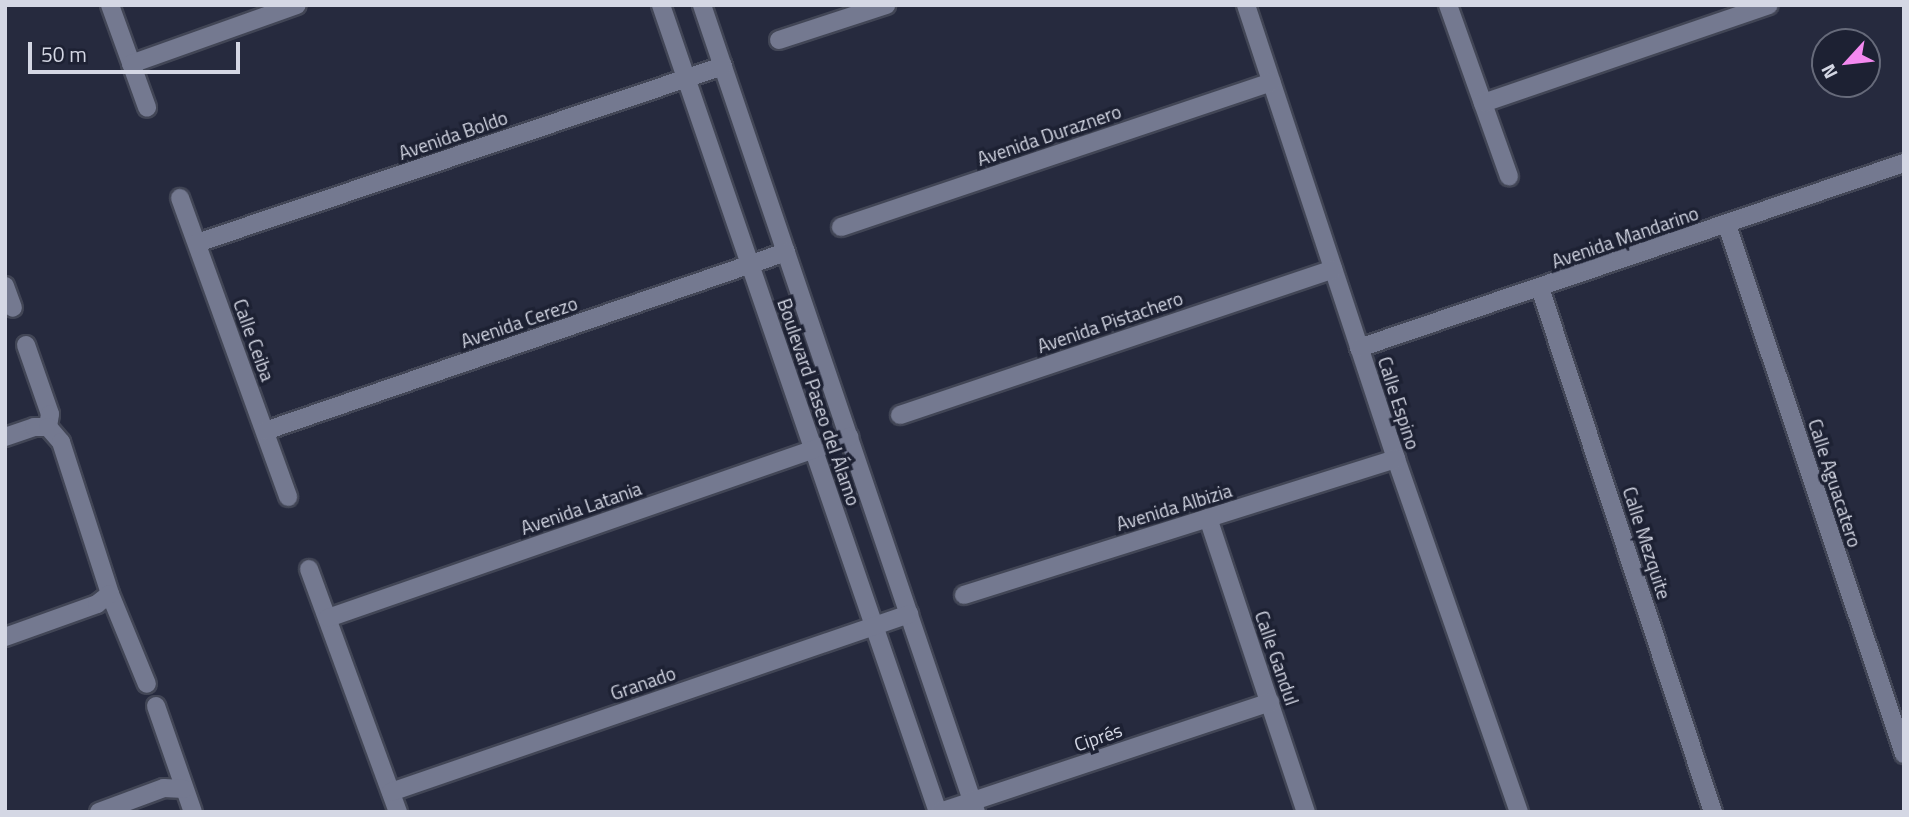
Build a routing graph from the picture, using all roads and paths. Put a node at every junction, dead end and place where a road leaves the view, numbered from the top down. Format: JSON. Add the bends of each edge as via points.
{"nodes":[{"id":1,"x":110,"y":5,"type":"edge"},
{"id":2,"x":298,"y":5,"type":"edge"},
{"id":3,"x":661,"y":5,"type":"edge"},
{"id":4,"x":702,"y":5,"type":"edge"},
{"id":5,"x":886,"y":5,"type":"edge"},
{"id":6,"x":1246,"y":5,"type":"edge"},
{"id":7,"x":1448,"y":5,"type":"edge"},
{"id":8,"x":1769,"y":5,"type":"edge"},
{"id":9,"x":779,"y":40,"type":"dead end"},
{"id":10,"x":131,"y":64,"type":"junction"},
{"id":11,"x":723,"y":66,"type":"junction"},
{"id":12,"x":686,"y":79,"type":"junction"},
{"id":13,"x":1271,"y":82,"type":"junction"},
{"id":14,"x":1483,"y":103,"type":"junction"},
{"id":15,"x":146,"y":107,"type":"dead end"},
{"id":16,"x":1904,"y":163,"type":"edge"},
{"id":17,"x":1509,"y":176,"type":"dead end"},
{"id":18,"x":180,"y":198,"type":"dead end"},
{"id":19,"x":1727,"y":225,"type":"junction"},
{"id":20,"x":841,"y":228,"type":"dead end"},
{"id":21,"x":197,"y":243,"type":"junction"},
{"id":22,"x":786,"y":252,"type":"junction"},
{"id":23,"x":750,"y":265,"type":"junction"},
{"id":24,"x":1333,"y":269,"type":"junction"},
{"id":25,"x":5,"y":286,"type":"edge"},
{"id":26,"x":1541,"y":288,"type":"junction"},
{"id":27,"x":13,"y":309,"type":"dead end"},
{"id":28,"x":26,"y":345,"type":"dead end"},
{"id":29,"x":1359,"y":348,"type":"junction"},
{"id":30,"x":900,"y":415,"type":"dead end"},
{"id":31,"x":48,"y":427,"type":"junction"},
{"id":32,"x":265,"y":431,"type":"junction"},
{"id":33,"x":5,"y":437,"type":"edge"},
{"id":34,"x":849,"y":437,"type":"junction"},
{"id":35,"x":813,"y":449,"type":"junction"},
{"id":36,"x":1395,"y":459,"type":"junction"},
{"id":37,"x":288,"y":497,"type":"dead end"},
{"id":38,"x":1208,"y":518,"type":"junction"},
{"id":39,"x":309,"y":569,"type":"dead end"},
{"id":40,"x":110,"y":594,"type":"junction"},
{"id":41,"x":964,"y":595,"type":"dead end"},
{"id":42,"x":909,"y":614,"type":"junction"},
{"id":43,"x":328,"y":618,"type":"junction"},
{"id":44,"x":874,"y":626,"type":"junction"},
{"id":45,"x":5,"y":637,"type":"edge"},
{"id":46,"x":147,"y":684,"type":"dead end"},
{"id":47,"x":1270,"y":702,"type":"junction"},
{"id":48,"x":156,"y":706,"type":"dead end"},
{"id":49,"x":1904,"y":754,"type":"edge"},
{"id":50,"x":184,"y":789,"type":"junction"},
{"id":51,"x":391,"y":792,"type":"junction"},
{"id":52,"x":974,"y":807,"type":"edge"},
{"id":53,"x":99,"y":812,"type":"edge"},
{"id":54,"x":193,"y":812,"type":"edge"},
{"id":55,"x":398,"y":812,"type":"edge"},
{"id":56,"x":939,"y":812,"type":"edge"},
{"id":57,"x":1306,"y":812,"type":"edge"},
{"id":58,"x":1519,"y":812,"type":"edge"},
{"id":59,"x":1713,"y":812,"type":"edge"}],
"edges":[{"from":1,"to":10,"type":"street"},
{"from":2,"to":10,"type":"street"},
{"from":3,"to":12,"type":"street","name":"Boulevard Paseo del Álamo"},
{"from":4,"to":11,"type":"street","name":"Boulevard Paseo del Álamo"},
{"from":5,"to":9,"type":"street"},
{"from":6,"to":13,"type":"street","name":"Calle Espino"},
{"from":7,"to":14,"type":"street"},
{"from":8,"to":14,"type":"street"},
{"from":10,"to":15,"type":"street"},
{"from":11,"to":12,"type":"street","name":"Avenida Boldo"},
{"from":11,"to":22,"type":"street","name":"Boulevard Paseo del Álamo"},
{"from":12,"to":21,"type":"street","name":"Avenida Boldo"},
{"from":12,"to":23,"type":"street","name":"Boulevard Paseo del Álamo"},
{"from":13,"to":20,"type":"street","name":"Avenida Duraznero"},
{"from":13,"to":24,"type":"street","name":"Calle Espino"},
{"from":14,"to":17,"type":"street"},
{"from":16,"to":19,"type":"street","name":"Avenida Mandarino"},
{"from":18,"to":21,"type":"street","name":"Calle Ceiba"},
{"from":19,"to":26,"type":"street","name":"Avenida Mandarino"},
{"from":19,"to":49,"type":"street","name":"Calle Aguacatero"},
{"from":21,"to":32,"type":"street","name":"Calle Ceiba"},
{"from":22,"to":23,"type":"street","name":"Avenida Cerezo"},
{"from":22,"to":34,"type":"street","name":"Boulevard Paseo del Álamo"},
{"from":23,"to":32,"type":"street","name":"Avenida Cerezo"},
{"from":23,"to":35,"type":"street","name":"Boulevard Paseo del Álamo"},
{"from":24,"to":29,"type":"street","name":"Calle Espino"},
{"from":24,"to":30,"type":"street","name":"Avenida Pistachero"},
{"from":25,"to":27,"type":"street"},
{"from":26,"to":29,"type":"street","name":"Avenida Mandarino"},
{"from":26,"to":59,"type":"street","name":"Calle Mezquite"},
{"from":28,"to":31,"type":"street","via":[[50,414]]},
{"from":29,"to":36,"type":"street","name":"Calle Espino"},
{"from":31,"to":33,"type":"street"},
{"from":31,"to":40,"type":"street","via":[[61,442]]},
{"from":32,"to":37,"type":"street","name":"Calle Ceiba"},
{"from":34,"to":35,"type":"street","name":"Avenida Latania"},
{"from":34,"to":42,"type":"street","name":"Boulevard Paseo del Álamo"},
{"from":35,"to":43,"type":"street","name":"Avenida Latania"},
{"from":35,"to":44,"type":"street","name":"Boulevard Paseo del Álamo"},
{"from":36,"to":38,"type":"street","name":"Avenida Albizia"},
{"from":36,"to":58,"type":"street","name":"Calle Espino"},
{"from":38,"to":41,"type":"street","name":"Avenida Albizia"},
{"from":38,"to":47,"type":"street","name":"Calle Gandul"},
{"from":39,"to":43,"type":"street"},
{"from":40,"to":45,"type":"street","via":[[97,604]]},
{"from":40,"to":46,"type":"street"},
{"from":42,"to":44,"type":"street","name":"Granado"},
{"from":42,"to":52,"type":"street","name":"Boulevard Paseo del Álamo"},
{"from":43,"to":51,"type":"street"},
{"from":44,"to":51,"type":"street","name":"Granado"},
{"from":44,"to":56,"type":"street","name":"Boulevard Paseo del Álamo"},
{"from":47,"to":52,"type":"street","name":"Ciprés"},
{"from":47,"to":57,"type":"street","name":"Calle Gandul"},
{"from":48,"to":50,"type":"street"},
{"from":50,"to":53,"type":"street","via":[[164,788]]},
{"from":50,"to":54,"type":"street"},
{"from":51,"to":55,"type":"street"},
{"from":52,"to":56,"type":"street","name":"Ciprés"}]}
